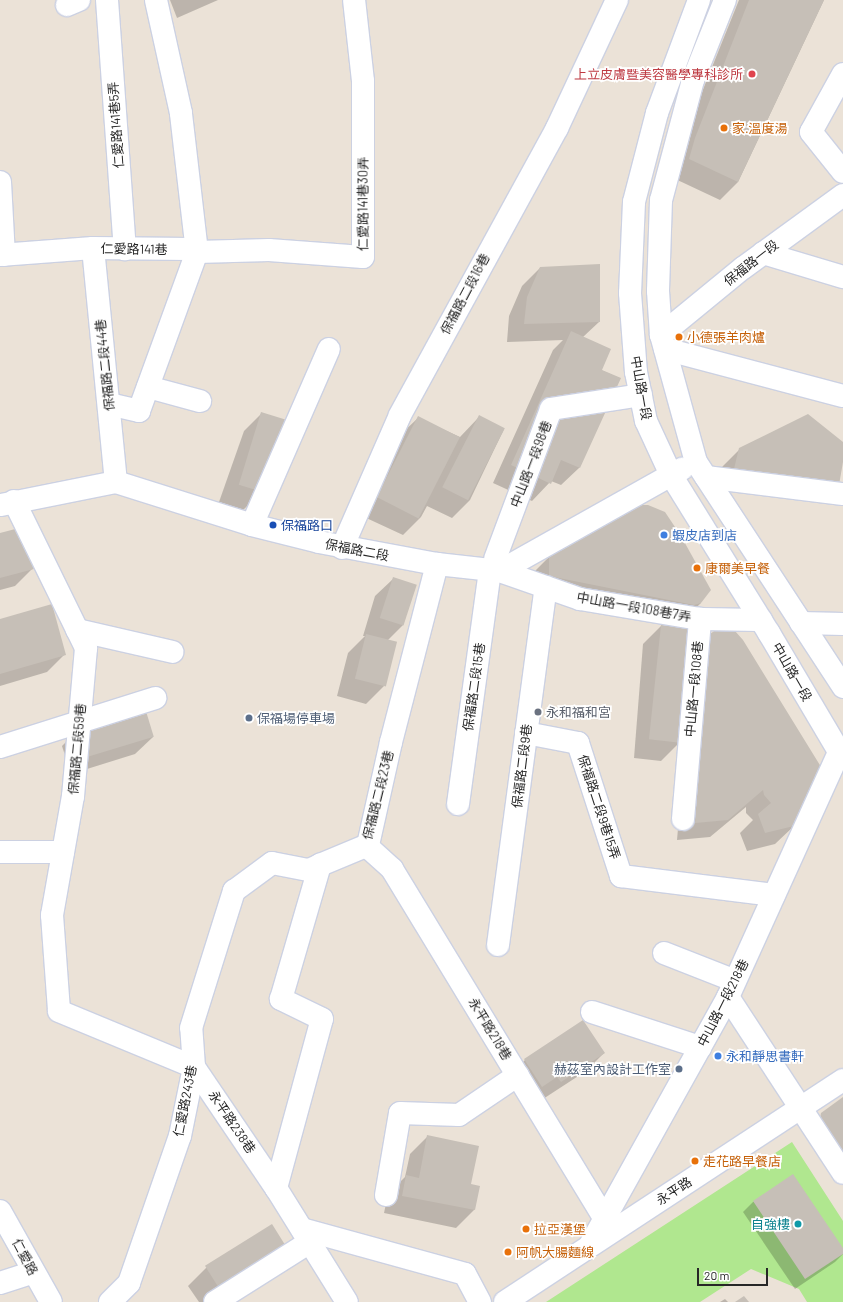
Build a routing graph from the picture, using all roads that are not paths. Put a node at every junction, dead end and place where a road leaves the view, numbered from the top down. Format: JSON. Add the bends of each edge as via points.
{"nodes":[{"id":1,"x":108,"y":0,"type":"edge"},
{"id":2,"x":156,"y":0,"type":"edge"},
{"id":3,"x":354,"y":0,"type":"edge"},
{"id":4,"x":617,"y":0,"type":"edge"},
{"id":5,"x":699,"y":0,"type":"edge"},
{"id":6,"x":724,"y":0,"type":"edge"},
{"id":7,"x":843,"y":74,"type":"edge"},
{"id":8,"x":843,"y":172,"type":"edge"},
{"id":9,"x":0,"y":182,"type":"edge"},
{"id":10,"x":843,"y":195,"type":"edge"},
{"id":11,"x":94,"y":248,"type":"junction"},
{"id":12,"x":125,"y":249,"type":"junction"},
{"id":13,"x":269,"y":250,"type":"joint"},
{"id":14,"x":197,"y":252,"type":"junction"},
{"id":15,"x":763,"y":253,"type":"junction"},
{"id":16,"x":2,"y":255,"type":"edge"},
{"id":17,"x":843,"y":277,"type":"edge"},
{"id":18,"x":663,"y":342,"type":"junction"},
{"id":19,"x":329,"y":349,"type":"dead end"},
{"id":20,"x":148,"y":387,"type":"junction"},
{"id":21,"x":641,"y":395,"type":"junction"},
{"id":22,"x":843,"y":396,"type":"edge"},
{"id":23,"x":200,"y":401,"type":"dead end"},
{"id":24,"x":109,"y":404,"type":"junction"},
{"id":25,"x":701,"y":469,"type":"junction"},
{"id":26,"x":670,"y":475,"type":"junction"},
{"id":27,"x":116,"y":482,"type":"junction"},
{"id":28,"x":843,"y":494,"type":"edge"},
{"id":29,"x":7,"y":503,"type":"edge"},
{"id":30,"x":252,"y":525,"type":"junction"},
{"id":31,"x":342,"y":548,"type":"junction"},
{"id":32,"x":437,"y":564,"type":"junction"},
{"id":33,"x":495,"y":567,"type":"junction"},
{"id":34,"x":546,"y":587,"type":"junction"},
{"id":35,"x":700,"y":619,"type":"junction"},
{"id":36,"x":761,"y":620,"type":"junction"},
{"id":37,"x":801,"y":623,"type":"junction"},
{"id":38,"x":843,"y":624,"type":"edge"},
{"id":39,"x":77,"y":630,"type":"junction"},
{"id":40,"x":174,"y":652,"type":"dead end"},
{"id":41,"x":843,"y":687,"type":"edge"},
{"id":42,"x":155,"y":698,"type":"dead end"},
{"id":43,"x":80,"y":721,"type":"junction"},
{"id":44,"x":526,"y":733,"type":"junction"},
{"id":45,"x":0,"y":747,"type":"edge"},
{"id":46,"x":841,"y":755,"type":"edge"},
{"id":47,"x":458,"y":804,"type":"dead end"},
{"id":48,"x":683,"y":818,"type":"dead end"},
{"id":49,"x":368,"y":845,"type":"junction"},
{"id":50,"x":0,"y":852,"type":"edge"},
{"id":51,"x":63,"y":852,"type":"junction"},
{"id":52,"x":320,"y":865,"type":"junction"},
{"id":53,"x":774,"y":895,"type":"junction"},
{"id":54,"x":498,"y":945,"type":"dead end"},
{"id":55,"x":664,"y":953,"type":"dead end"},
{"id":56,"x":732,"y":989,"type":"junction"},
{"id":57,"x":592,"y":1012,"type":"dead end"},
{"id":58,"x":700,"y":1047,"type":"junction"},
{"id":59,"x":194,"y":1067,"type":"junction"},
{"id":60,"x":518,"y":1075,"type":"junction"},
{"id":61,"x":843,"y":1080,"type":"edge"},
{"id":62,"x":801,"y":1107,"type":"junction"},
{"id":63,"x":843,"y":1173,"type":"edge"},
{"id":64,"x":276,"y":1188,"type":"junction"},
{"id":65,"x":386,"y":1195,"type":"dead end"},
{"id":66,"x":0,"y":1211,"type":"edge"},
{"id":67,"x":605,"y":1219,"type":"junction"},
{"id":68,"x":306,"y":1236,"type":"junction"},
{"id":69,"x":590,"y":1245,"type":"junction"},
{"id":70,"x":33,"y":1272,"type":"junction"},
{"id":71,"x":0,"y":1283,"type":"edge"},
{"id":72,"x":51,"y":1302,"type":"edge"},
{"id":73,"x":110,"y":1302,"type":"edge"},
{"id":74,"x":216,"y":1302,"type":"edge"},
{"id":75,"x":347,"y":1302,"type":"edge"},
{"id":76,"x":480,"y":1302,"type":"edge"},
{"id":77,"x":505,"y":1302,"type":"edge"}],
"edges":[{"from":1,"to":12,"type":"street","name":"仁愛路141巷5弄"},
{"from":2,"to":14,"type":"street","via":[[181,112]]},
{"from":3,"to":13,"type":"street","name":"仁愛路141巷30弄","via":[[363,81],[363,257]]},
{"from":4,"to":31,"type":"street","name":"保福路二段16巷","via":[[557,128],[400,415]]},
{"from":5,"to":21,"type":"street","name":"中山路一段","via":[[657,113],[634,202],[630,293],[636,372]]},
{"from":6,"to":18,"type":"street","via":[[693,80],[661,200],[658,290]]},
{"from":7,"to":8,"type":"street","via":[[811,132]]},
{"from":9,"to":16,"type":"street"},
{"from":10,"to":15,"type":"street","name":"保福路一段"},
{"from":11,"to":12,"type":"street","name":"仁愛路141巷"},
{"from":11,"to":16,"type":"street","name":"仁愛路141巷"},
{"from":11,"to":24,"type":"street","name":"保福路二段44巷"},
{"from":12,"to":14,"type":"street","name":"仁愛路141巷","via":[[189,249]]},
{"from":13,"to":14,"type":"street","name":"仁愛路141巷"},
{"from":14,"to":20,"type":"street"},
{"from":15,"to":17,"type":"street"},
{"from":15,"to":18,"type":"street","name":"保福路一段"},
{"from":18,"to":22,"type":"street"},
{"from":18,"to":25,"type":"street"},
{"from":19,"to":30,"type":"street"},
{"from":20,"to":23,"type":"street"},
{"from":20,"to":24,"type":"street","via":[[139,411]]},
{"from":21,"to":26,"type":"street","name":"中山路一段","via":[[646,421]]},
{"from":21,"to":33,"type":"street","name":"中山路一段98巷","via":[[551,409]]},
{"from":24,"to":27,"type":"street","name":"保福路二段44巷"},
{"from":25,"to":26,"type":"street"},
{"from":25,"to":28,"type":"street"},
{"from":25,"to":37,"type":"street"},
{"from":26,"to":33,"type":"street"},
{"from":26,"to":36,"type":"street","name":"中山路一段"},
{"from":27,"to":29,"type":"street","name":"保福路二段"},
{"from":27,"to":30,"type":"street","name":"保福路二段"},
{"from":29,"to":39,"type":"street","name":"保福路二段59巷"},
{"from":30,"to":31,"type":"street","name":"保福路二段","via":[[316,550]]},
{"from":31,"to":32,"type":"street","name":"保福路二段"},
{"from":32,"to":33,"type":"street","name":"保福路二段"},
{"from":32,"to":49,"type":"street","name":"保福路二段23巷","via":[[391,742]]},
{"from":33,"to":34,"type":"street","name":"中山路一段108巷7弄"},
{"from":33,"to":47,"type":"street","name":"保福路二段15巷"},
{"from":34,"to":35,"type":"street","name":"中山路一段108巷7弄","via":[[580,599]]},
{"from":34,"to":44,"type":"street","name":"保福路二段9巷"},
{"from":35,"to":36,"type":"street"},
{"from":35,"to":48,"type":"street","name":"中山路一段108巷"},
{"from":36,"to":46,"type":"street","name":"中山路一段"},
{"from":37,"to":38,"type":"street"},
{"from":37,"to":41,"type":"street"},
{"from":39,"to":40,"type":"street"},
{"from":39,"to":43,"type":"street","name":"保福路二段59巷","via":[[86,648]]},
{"from":42,"to":43,"type":"street"},
{"from":43,"to":45,"type":"street"},
{"from":43,"to":51,"type":"street","name":"保福路二段59巷","via":[[73,796]]},
{"from":44,"to":53,"type":"street","name":"保福路二段9巷15弄","via":[[578,743],[621,876]]},
{"from":44,"to":54,"type":"street","name":"保福路二段9巷"},
{"from":46,"to":53,"type":"street","name":"中山路一段218巷"},
{"from":49,"to":52,"type":"street","name":"保福路二段23巷"},
{"from":49,"to":60,"type":"street","name":"永平路218巷","via":[[392,869]]},
{"from":50,"to":51,"type":"street"},
{"from":51,"to":59,"type":"street","name":"保福路二段59巷","via":[[52,915],[59,1011]]},
{"from":52,"to":59,"type":"street","name":"仁愛路243巷","via":[[309,870],[272,863],[234,891],[191,1028]]},
{"from":52,"to":64,"type":"street","via":[[281,999],[322,1019]]},
{"from":53,"to":56,"type":"street","name":"中山路一段218巷"},
{"from":55,"to":56,"type":"street"},
{"from":56,"to":58,"type":"street","name":"中山路一段218巷"},
{"from":56,"to":62,"type":"street"},
{"from":57,"to":58,"type":"street"},
{"from":58,"to":67,"type":"street","name":"中山路一段218巷"},
{"from":59,"to":64,"type":"street","name":"永平路238巷"},
{"from":59,"to":73,"type":"street","name":"仁愛路243巷","via":[[180,1136],[129,1283]]},
{"from":60,"to":65,"type":"street","via":[[459,1115],[400,1113]]},
{"from":60,"to":67,"type":"street","name":"永平路218巷"},
{"from":61,"to":62,"type":"street","name":"永平路"},
{"from":62,"to":63,"type":"street"},
{"from":62,"to":69,"type":"street","name":"永平路"},
{"from":64,"to":68,"type":"street","name":"永平路238巷"},
{"from":66,"to":70,"type":"street","name":"仁愛路"},
{"from":67,"to":69,"type":"street","name":"中山路一段218巷"},
{"from":68,"to":74,"type":"street"},
{"from":68,"to":75,"type":"street","name":"永平路238巷"},
{"from":68,"to":76,"type":"street","via":[[465,1274]]},
{"from":69,"to":77,"type":"street","name":"永平路"},
{"from":70,"to":71,"type":"street"},
{"from":70,"to":72,"type":"street","name":"仁愛路"}]}
